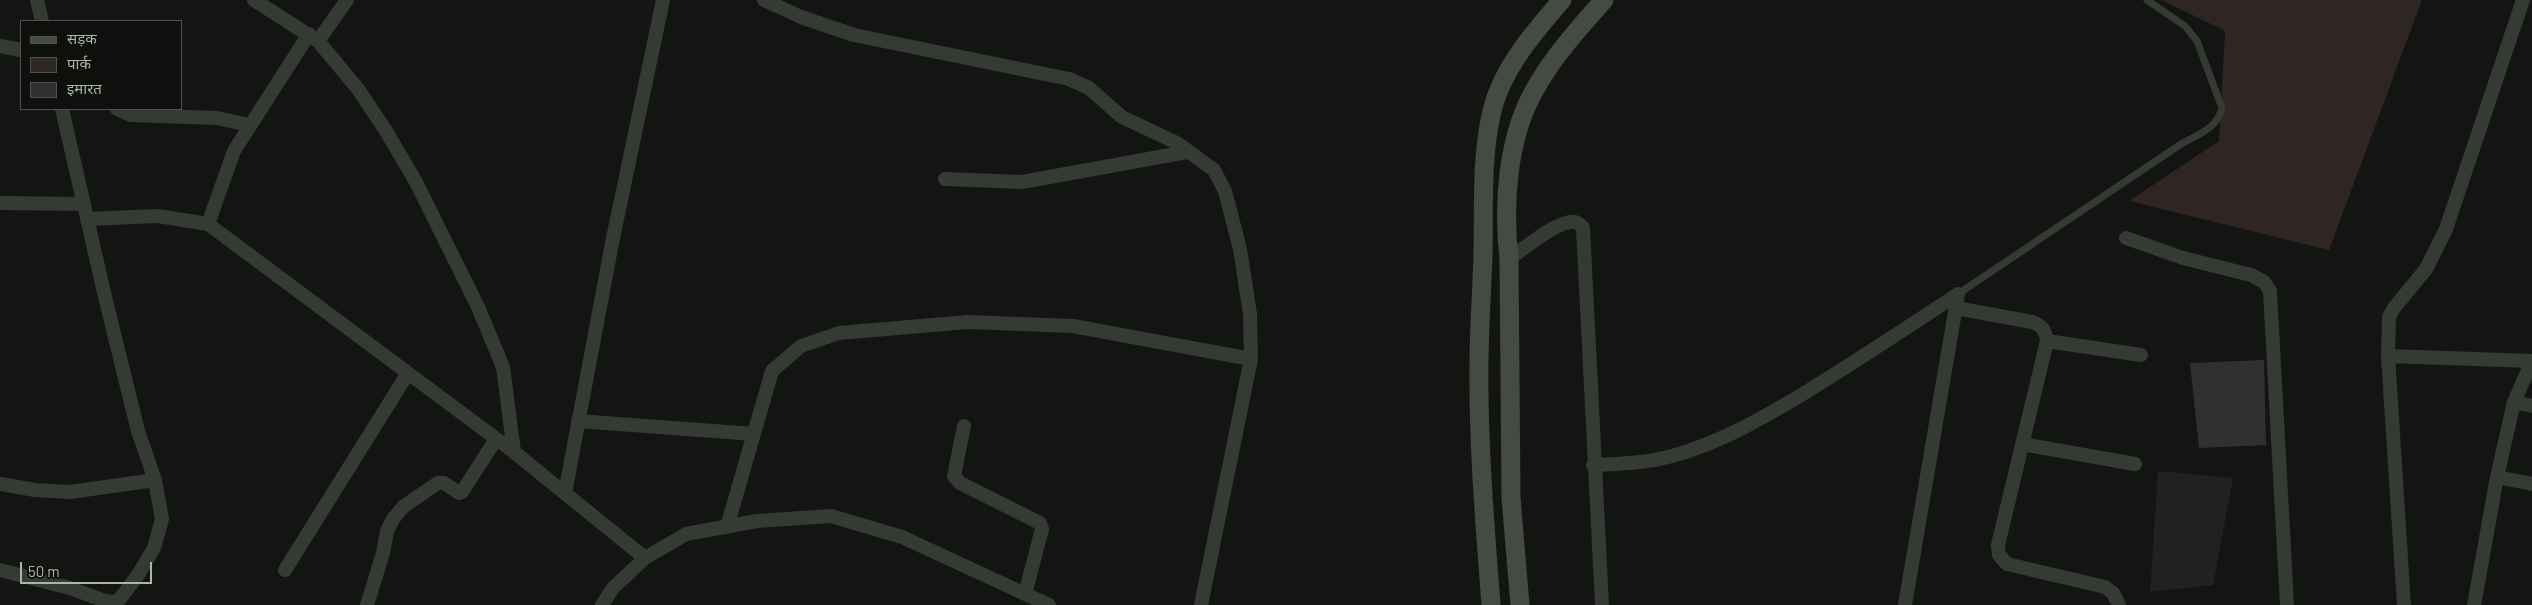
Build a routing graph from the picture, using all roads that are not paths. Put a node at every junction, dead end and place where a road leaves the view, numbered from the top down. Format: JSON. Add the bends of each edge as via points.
{"nodes":[{"id":1,"x":38,"y":0,"type":"edge"},
{"id":2,"x":254,"y":0,"type":"edge"},
{"id":3,"x":347,"y":0,"type":"edge"},
{"id":4,"x":664,"y":0,"type":"edge"},
{"id":5,"x":764,"y":0,"type":"edge"},
{"id":6,"x":1562,"y":0,"type":"edge"},
{"id":7,"x":1604,"y":0,"type":"edge"},
{"id":8,"x":2147,"y":0,"type":"edge"},
{"id":9,"x":2523,"y":0,"type":"edge"},
{"id":10,"x":42,"y":20,"type":"edge"},
{"id":11,"x":313,"y":37,"type":"junction"},
{"id":12,"x":0,"y":46,"type":"edge"},
{"id":13,"x":20,"y":50,"type":"edge"},
{"id":14,"x":62,"y":110,"type":"edge"},
{"id":15,"x":119,"y":110,"type":"edge"},
{"id":16,"x":249,"y":125,"type":"junction"},
{"id":17,"x":1188,"y":152,"type":"junction"},
{"id":18,"x":945,"y":179,"type":"dead end"},
{"id":19,"x":0,"y":203,"type":"edge"},
{"id":20,"x":84,"y":204,"type":"junction"},
{"id":21,"x":87,"y":219,"type":"junction"},
{"id":22,"x":208,"y":224,"type":"junction"},
{"id":23,"x":2126,"y":238,"type":"dead end"},
{"id":24,"x":1509,"y":259,"type":"junction"},
{"id":25,"x":1957,"y":301,"type":"junction"},
{"id":26,"x":2047,"y":341,"type":"junction"},
{"id":27,"x":2141,"y":355,"type":"dead end"},
{"id":28,"x":2388,"y":356,"type":"junction"},
{"id":29,"x":1251,"y":359,"type":"junction"},
{"id":30,"x":2532,"y":361,"type":"edge"},
{"id":31,"x":408,"y":373,"type":"junction"},
{"id":32,"x":2514,"y":402,"type":"junction"},
{"id":33,"x":2532,"y":406,"type":"edge"},
{"id":34,"x":578,"y":421,"type":"junction"},
{"id":35,"x":964,"y":426,"type":"dead end"},
{"id":36,"x":754,"y":434,"type":"junction"},
{"id":37,"x":496,"y":439,"type":"junction"},
{"id":38,"x":2022,"y":444,"type":"junction"},
{"id":39,"x":514,"y":452,"type":"junction"},
{"id":40,"x":2135,"y":464,"type":"dead end"},
{"id":41,"x":1593,"y":465,"type":"junction"},
{"id":42,"x":2496,"y":478,"type":"junction"},
{"id":43,"x":155,"y":480,"type":"junction"},
{"id":44,"x":0,"y":484,"type":"edge"},
{"id":45,"x":2532,"y":484,"type":"edge"},
{"id":46,"x":565,"y":493,"type":"junction"},
{"id":47,"x":727,"y":526,"type":"junction"},
{"id":48,"x":645,"y":558,"type":"junction"},
{"id":49,"x":0,"y":570,"type":"edge"},
{"id":50,"x":285,"y":570,"type":"dead end"},
{"id":51,"x":1024,"y":594,"type":"junction"},
{"id":52,"x":367,"y":605,"type":"edge"},
{"id":53,"x":602,"y":605,"type":"edge"},
{"id":54,"x":1049,"y":605,"type":"edge"},
{"id":55,"x":1201,"y":605,"type":"edge"},
{"id":56,"x":1491,"y":605,"type":"edge"},
{"id":57,"x":1520,"y":605,"type":"edge"},
{"id":58,"x":1602,"y":605,"type":"edge"},
{"id":59,"x":1905,"y":605,"type":"edge"},
{"id":60,"x":2119,"y":605,"type":"edge"},
{"id":61,"x":2287,"y":605,"type":"edge"},
{"id":62,"x":2404,"y":605,"type":"edge"},
{"id":63,"x":2474,"y":605,"type":"edge"}],
"edges":[{"from":1,"to":10,"type":"street"},
{"from":2,"to":11,"type":"street"},
{"from":3,"to":11,"type":"street"},
{"from":4,"to":34,"type":"street"},
{"from":5,"to":17,"type":"street","via":[[854,35],[1076,82],[1089,88],[1122,117],[1177,143]]},
{"from":6,"to":56,"type":"street","via":[[1535,30],[1505,77],[1492,110],[1487,144],[1479,364],[1483,500]]},
{"from":7,"to":24,"type":"street","via":[[1550,67],[1534,91],[1520,126],[1509,172]]},
{"from":8,"to":25,"type":"lane","via":[[2185,26],[2197,41],[2222,108],[2220,117],[2213,125]]},
{"from":9,"to":28,"type":"street","via":[[2446,229],[2426,269],[2390,317]]},
{"from":11,"to":16,"type":"street"},
{"from":11,"to":39,"type":"street","via":[[358,89],[386,131],[416,182],[474,299],[503,367]]},
{"from":12,"to":13,"type":"street"},
{"from":14,"to":20,"type":"street"},
{"from":15,"to":16,"type":"street","via":[[130,115],[217,118]]},
{"from":16,"to":22,"type":"street","via":[[234,150]]},
{"from":17,"to":18,"type":"street","via":[[1022,182]]},
{"from":17,"to":29,"type":"street","via":[[1214,170],[1225,191],[1240,249],[1250,314]]},
{"from":19,"to":20,"type":"street"},
{"from":20,"to":21,"type":"street"},
{"from":21,"to":22,"type":"street","via":[[158,216]]},
{"from":21,"to":43,"type":"street","via":[[138,431]]},
{"from":22,"to":31,"type":"street"},
{"from":23,"to":61,"type":"street","via":[[2183,258],[2251,275],[2264,282],[2270,292]]},
{"from":24,"to":41,"type":"street","via":[[1558,226],[1570,222],[1583,228]]},
{"from":24,"to":57,"type":"street","via":[[1511,498]]},
{"from":25,"to":26,"type":"street","via":[[2041,325]]},
{"from":25,"to":41,"type":"street","via":[[1764,418],[1711,442],[1672,456],[1635,464]]},
{"from":25,"to":59,"type":"street"},
{"from":26,"to":27,"type":"street"},
{"from":26,"to":38,"type":"street"},
{"from":28,"to":30,"type":"street"},
{"from":28,"to":62,"type":"street"},
{"from":29,"to":36,"type":"street","via":[[1073,326],[968,322],[839,333],[800,346],[772,371]]},
{"from":29,"to":55,"type":"street"},
{"from":30,"to":32,"type":"street"},
{"from":31,"to":37,"type":"street"},
{"from":31,"to":50,"type":"street"},
{"from":32,"to":33,"type":"street"},
{"from":32,"to":42,"type":"street"},
{"from":34,"to":36,"type":"street"},
{"from":34,"to":46,"type":"street"},
{"from":35,"to":51,"type":"street","via":[[954,476],[960,483],[1040,523],[1042,528]]},
{"from":36,"to":47,"type":"street"},
{"from":37,"to":39,"type":"street"},
{"from":37,"to":52,"type":"street","via":[[462,492],[438,482],[404,506],[393,519]]},
{"from":38,"to":40,"type":"street"},
{"from":38,"to":60,"type":"street","via":[[1998,545],[1999,555],[2007,564],[2016,567],[2105,587],[2113,593]]},
{"from":39,"to":46,"type":"street"},
{"from":41,"to":58,"type":"street"},
{"from":42,"to":45,"type":"street"},
{"from":42,"to":63,"type":"street"},
{"from":43,"to":44,"type":"street","via":[[70,492]]},
{"from":43,"to":49,"type":"street","via":[[162,519],[154,548],[119,600],[105,602],[70,588]]},
{"from":46,"to":48,"type":"street"},
{"from":47,"to":48,"type":"street","via":[[686,534]]},
{"from":47,"to":51,"type":"street","via":[[831,516],[902,537]]},
{"from":48,"to":53,"type":"street","via":[[614,588]]},
{"from":51,"to":54,"type":"street"}]}
